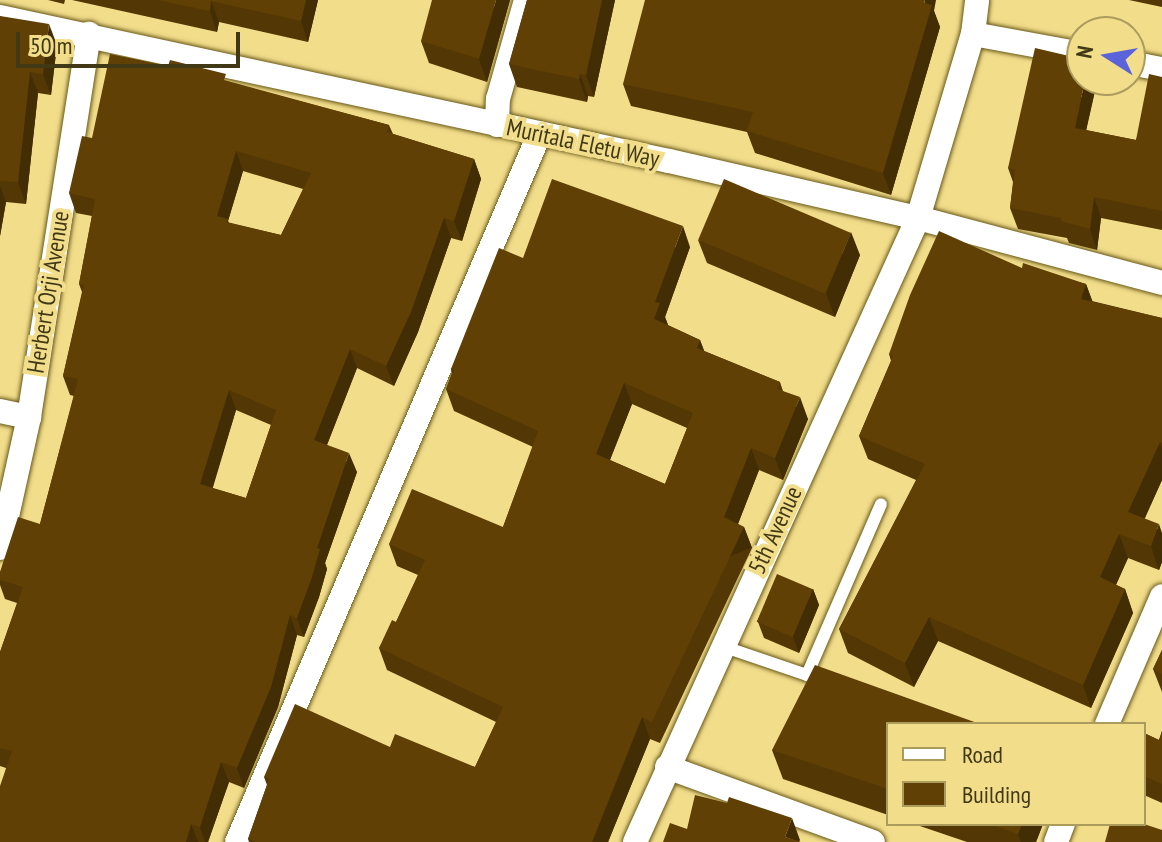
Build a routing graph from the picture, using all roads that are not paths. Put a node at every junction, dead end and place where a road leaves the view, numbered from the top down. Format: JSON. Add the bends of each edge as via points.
{"nodes":[{"id":1,"x":526,"y":0,"type":"edge"},
{"id":2,"x":977,"y":0,"type":"edge"},
{"id":3,"x":0,"y":17,"type":"edge"},
{"id":4,"x":89,"y":34,"type":"junction"},
{"id":5,"x":973,"y":34,"type":"junction"},
{"id":6,"x":1066,"y":51,"type":"edge"},
{"id":7,"x":497,"y":125,"type":"junction"},
{"id":8,"x":539,"y":135,"type":"junction"},
{"id":9,"x":918,"y":218,"type":"junction"},
{"id":10,"x":1162,"y":283,"type":"edge"},
{"id":11,"x":0,"y":411,"type":"edge"},
{"id":12,"x":29,"y":417,"type":"junction"},
{"id":13,"x":881,"y":504,"type":"dead end"},
{"id":14,"x":0,"y":548,"type":"edge"},
{"id":15,"x":1162,"y":596,"type":"edge"},
{"id":16,"x":722,"y":646,"type":"junction"},
{"id":17,"x":807,"y":675,"type":"junction"},
{"id":18,"x":835,"y":685,"type":"edge"},
{"id":19,"x":1108,"y":722,"type":"edge"},
{"id":20,"x":667,"y":767,"type":"junction"},
{"id":21,"x":237,"y":842,"type":"edge"},
{"id":22,"x":635,"y":842,"type":"edge"},
{"id":23,"x":873,"y":842,"type":"edge"}],
"edges":[{"from":1,"to":7,"type":"street","via":[[498,99]]},
{"from":2,"to":5,"type":"street","name":"5th Avenue"},
{"from":3,"to":4,"type":"street","name":"Muritala Eletu Way"},
{"from":4,"to":7,"type":"street","name":"Muritala Eletu Way"},
{"from":4,"to":12,"type":"street","name":"Herbert Orji Avenue"},
{"from":5,"to":6,"type":"street"},
{"from":5,"to":9,"type":"street","name":"5th Avenue"},
{"from":7,"to":8,"type":"street","name":"Muritala Eletu Way"},
{"from":8,"to":9,"type":"street","name":"Muritala Eletu Way"},
{"from":8,"to":21,"type":"street"},
{"from":9,"to":10,"type":"street","name":"Muritala Eletu Way"},
{"from":9,"to":16,"type":"street","name":"5th Avenue"},
{"from":11,"to":12,"type":"street"},
{"from":12,"to":14,"type":"street","name":"Herbert Orji Avenue"},
{"from":13,"to":17,"type":"lane"},
{"from":15,"to":19,"type":"street"},
{"from":16,"to":17,"type":"lane"},
{"from":16,"to":20,"type":"street","name":"5th Avenue"},
{"from":17,"to":18,"type":"lane"},
{"from":20,"to":22,"type":"street","name":"5th Avenue"},
{"from":20,"to":23,"type":"street"}]}
